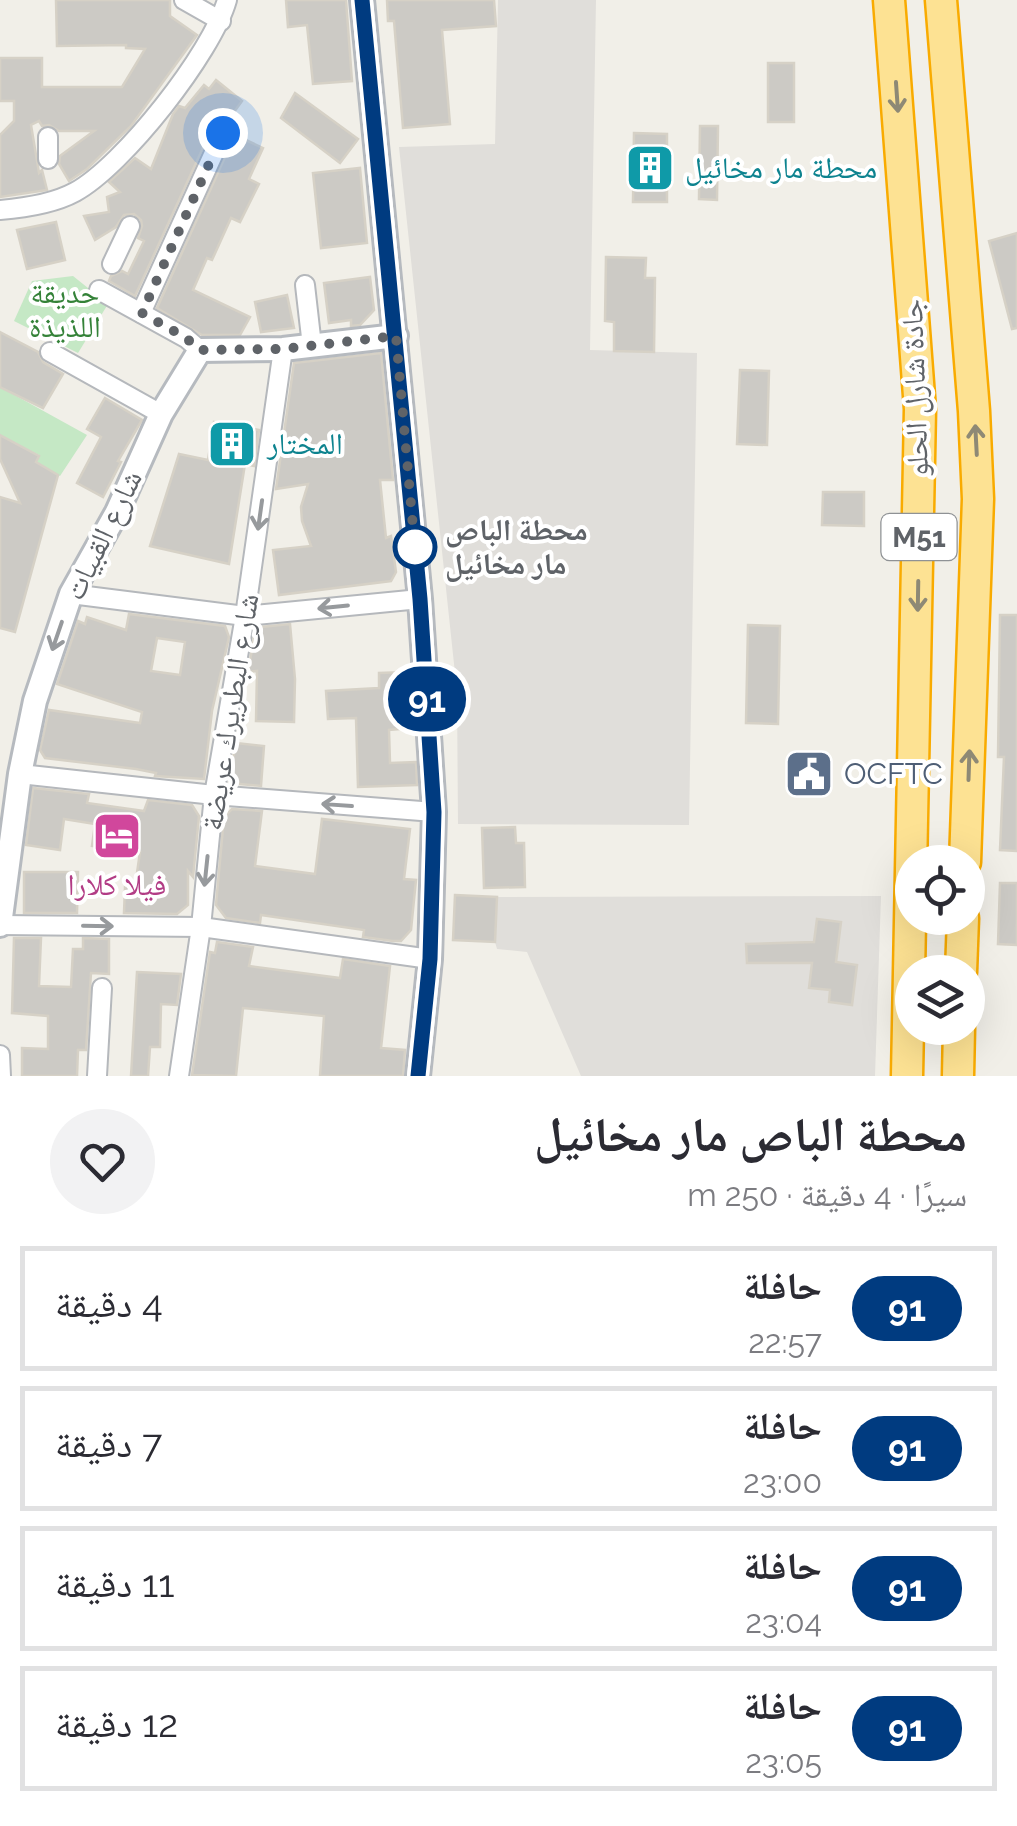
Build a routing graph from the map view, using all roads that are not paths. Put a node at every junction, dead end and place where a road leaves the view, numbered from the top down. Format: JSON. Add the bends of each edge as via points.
{"nodes":[{"id":1,"x":184,"y":0,"type":"edge"},
{"id":2,"x":227,"y":0,"type":"edge"},
{"id":3,"x":362,"y":0,"type":"edge"},
{"id":4,"x":889,"y":0,"type":"edge"},
{"id":5,"x":941,"y":0,"type":"edge"},
{"id":6,"x":221,"y":21,"type":"junction"},
{"id":7,"x":223,"y":133,"type":"dead end"},
{"id":8,"x":48,"y":136,"type":"dead end"},
{"id":9,"x":48,"y":159,"type":"dead end"},
{"id":10,"x":0,"y":210,"type":"edge"},
{"id":11,"x":130,"y":226,"type":"dead end"},
{"id":12,"x":112,"y":264,"type":"dead end"},
{"id":13,"x":304,"y":285,"type":"dead end"},
{"id":14,"x":99,"y":290,"type":"dead end"},
{"id":15,"x":142,"y":313,"type":"junction"},
{"id":16,"x":396,"y":336,"type":"junction"},
{"id":17,"x":312,"y":346,"type":"junction"},
{"id":18,"x":283,"y":349,"type":"junction"},
{"id":19,"x":200,"y":350,"type":"junction"},
{"id":20,"x":50,"y":352,"type":"dead end"},
{"id":21,"x":161,"y":414,"type":"junction"},
{"id":22,"x":71,"y":594,"type":"junction"},
{"id":23,"x":420,"y":599,"type":"junction"},
{"id":24,"x":245,"y":616,"type":"junction"},
{"id":25,"x":20,"y":774,"type":"junction"},
{"id":26,"x":214,"y":796,"type":"junction"},
{"id":27,"x":434,"y":812,"type":"junction"},
{"id":28,"x":966,"y":845,"type":"edge"},
{"id":29,"x":0,"y":925,"type":"edge"},
{"id":30,"x":201,"y":926,"type":"junction"},
{"id":31,"x":430,"y":959,"type":"junction"},
{"id":32,"x":102,"y":988,"type":"dead end"},
{"id":33,"x":959,"y":1045,"type":"edge"},
{"id":34,"x":0,"y":1055,"type":"edge"},
{"id":35,"x":1,"y":1076,"type":"edge"},
{"id":36,"x":97,"y":1076,"type":"edge"},
{"id":37,"x":179,"y":1076,"type":"edge"},
{"id":38,"x":418,"y":1076,"type":"edge"},
{"id":39,"x":907,"y":1076,"type":"edge"},
{"id":40,"x":958,"y":1076,"type":"edge"}],
"edges":[{"from":1,"to":6,"type":"street"},
{"from":2,"to":6,"type":"street"},
{"from":3,"to":16,"type":"street"},
{"from":4,"to":39,"type":"highway","name":"جادة شارل الحلو","number":"M51","one_way":true,"via":[[920,409]]},
{"from":28,"to":5,"type":"highway","name":"جادة شارل الحلو","number":"M51","one_way":true,"via":[[978,499]]},
{"from":6,"to":10,"type":"street","via":[[157,114],[103,172],[70,195]]},
{"from":7,"to":15,"type":"street"},
{"from":8,"to":9,"type":"street"},
{"from":11,"to":12,"type":"street"},
{"from":13,"to":17,"type":"street"},
{"from":14,"to":15,"type":"street"},
{"from":15,"to":19,"type":"street"},
{"from":16,"to":17,"type":"street"},
{"from":16,"to":23,"type":"street"},
{"from":17,"to":18,"type":"street"},
{"from":18,"to":19,"type":"street"},
{"from":18,"to":24,"type":"street","name":"شارع البطريرك عريضة","one_way":true},
{"from":19,"to":21,"type":"street","name":"شارع القبيات"},
{"from":20,"to":21,"type":"street"},
{"from":21,"to":22,"type":"street","name":"شارع القبيات"},
{"from":22,"to":24,"type":"street"},
{"from":22,"to":25,"type":"street","name":"شارع القبيات","one_way":true,"via":[[35,701]]},
{"from":23,"to":24,"type":"street","one_way":true},
{"from":23,"to":27,"type":"street"},
{"from":24,"to":26,"type":"street","name":"شارع البطريرك عريضة"},
{"from":25,"to":26,"type":"street"},
{"from":25,"to":29,"type":"street","name":"شارع القبيات"},
{"from":27,"to":26,"type":"street","one_way":true},
{"from":26,"to":30,"type":"street","name":"شارع البطريرك عريضة","one_way":true},
{"from":27,"to":31,"type":"street"},
{"from":29,"to":30,"type":"street","one_way":true},
{"from":30,"to":31,"type":"street"},
{"from":30,"to":37,"type":"street","name":"شارع البطريرك عريضة"},
{"from":31,"to":38,"type":"street"},
{"from":32,"to":36,"type":"street"},
{"from":33,"to":40,"type":"highway"},
{"from":34,"to":35,"type":"street"}]}
